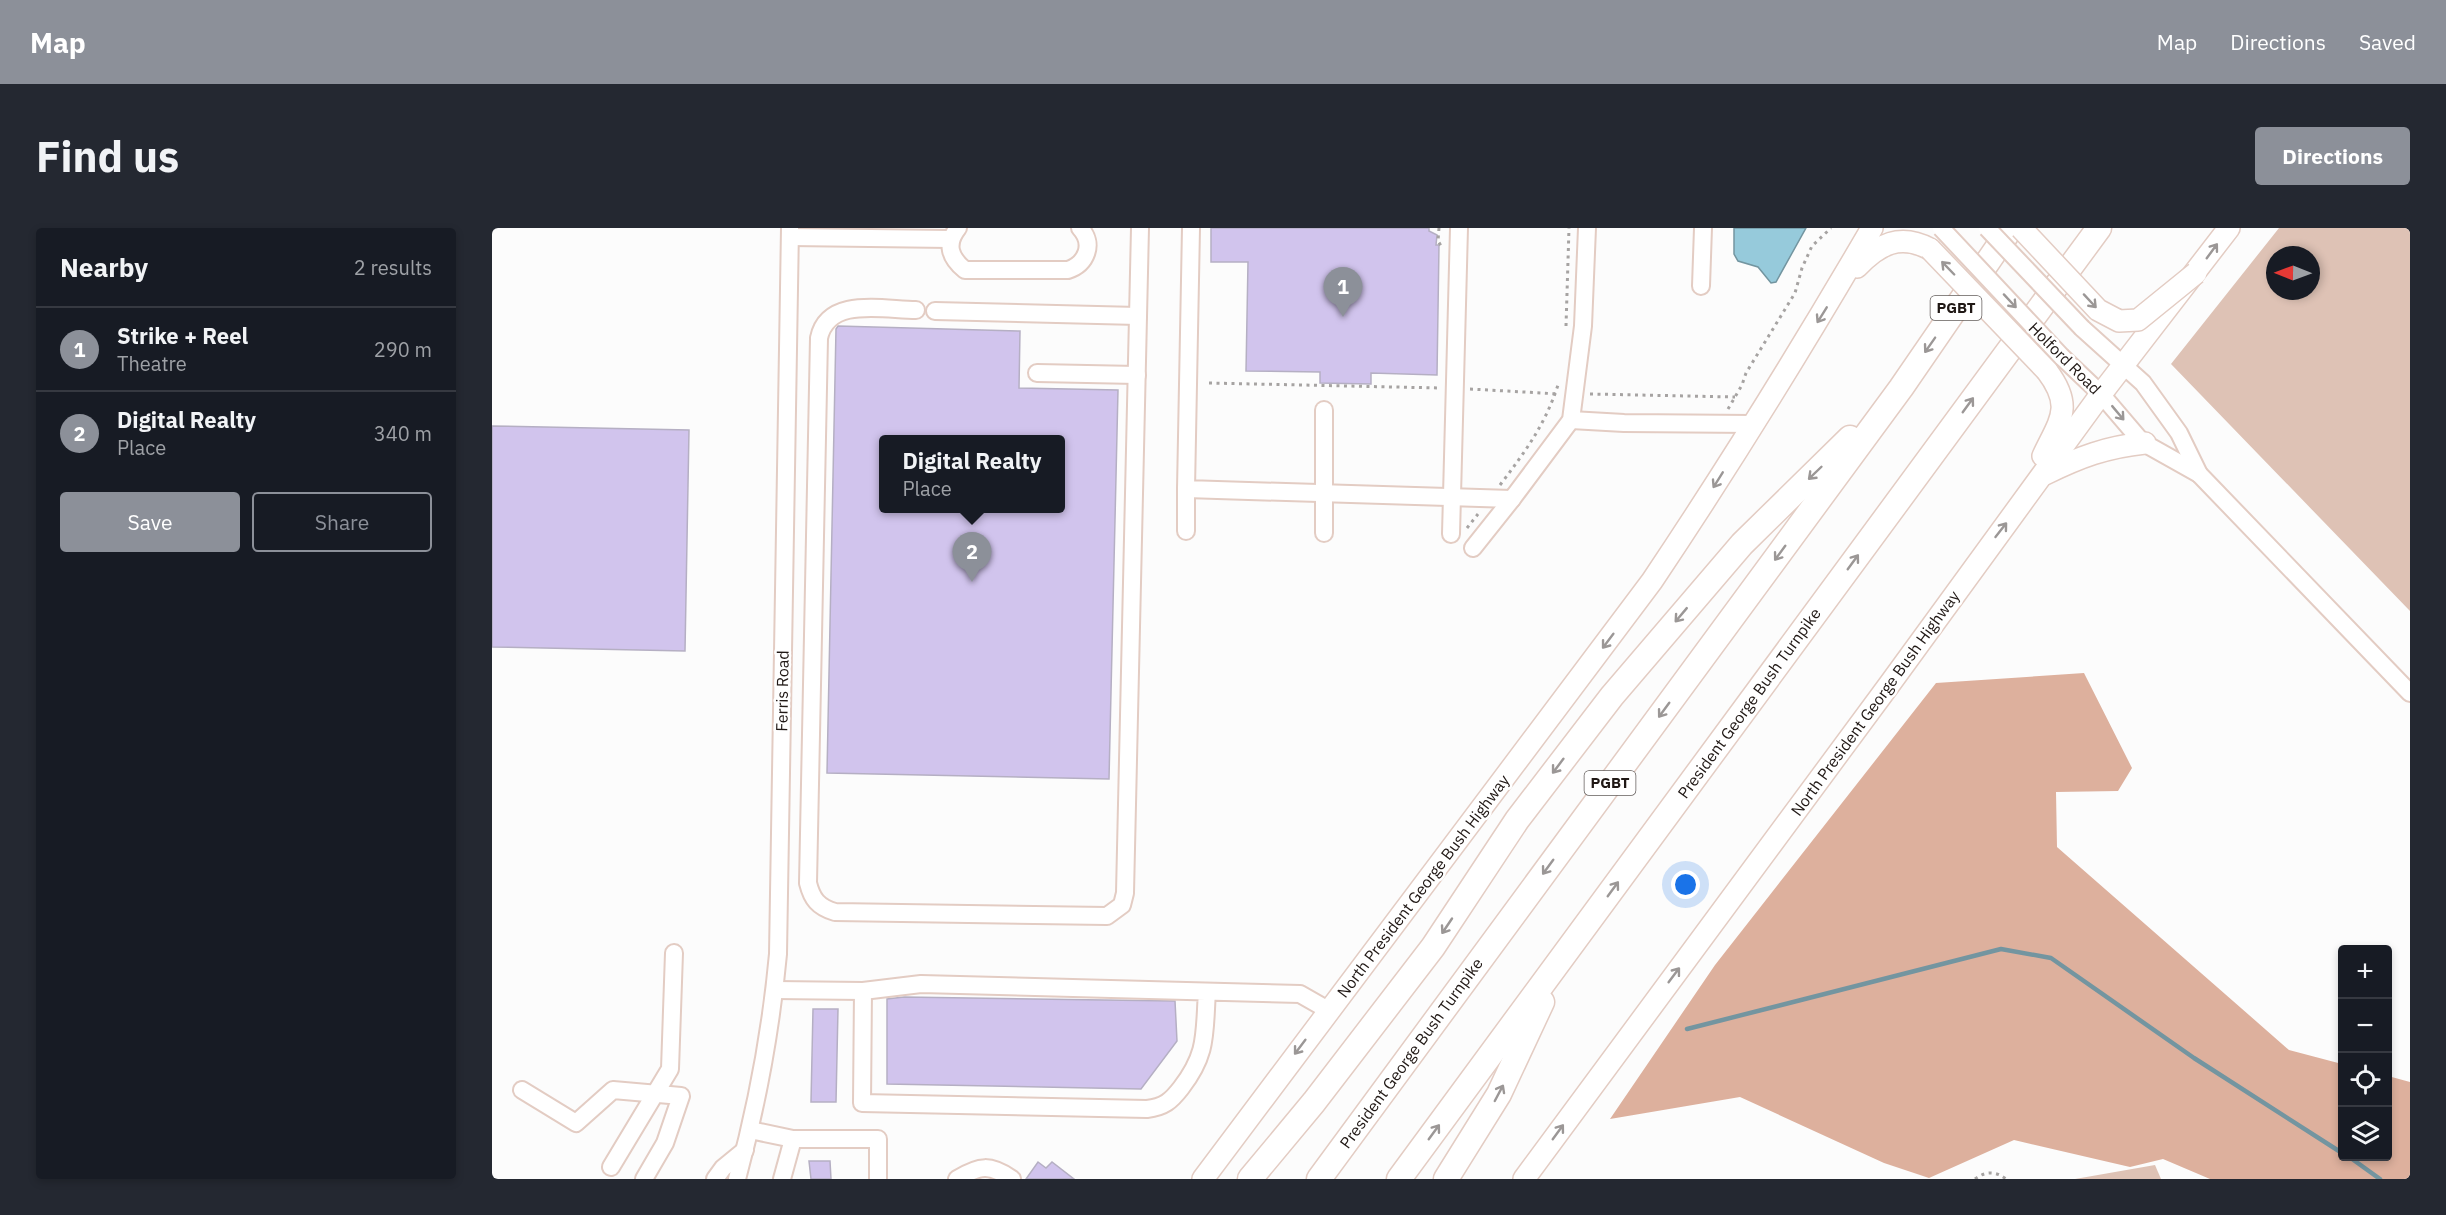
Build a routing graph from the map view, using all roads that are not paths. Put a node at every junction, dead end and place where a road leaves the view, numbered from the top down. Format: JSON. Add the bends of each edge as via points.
{"nodes":[{"id":1,"x":1080,"y":228,"type":"edge"},
{"id":2,"x":1140,"y":228,"type":"edge"},
{"id":3,"x":1191,"y":228,"type":"edge"},
{"id":4,"x":1459,"y":228,"type":"edge"},
{"id":5,"x":1587,"y":228,"type":"edge"},
{"id":6,"x":1702,"y":228,"type":"edge"},
{"id":7,"x":1872,"y":228,"type":"edge"},
{"id":8,"x":1941,"y":228,"type":"edge"},
{"id":9,"x":1987,"y":228,"type":"edge"},
{"id":10,"x":2011,"y":228,"type":"edge"},
{"id":11,"x":2021,"y":228,"type":"edge"},
{"id":12,"x":2098,"y":228,"type":"edge"},
{"id":13,"x":2229,"y":228,"type":"edge"},
{"id":14,"x":790,"y":233,"type":"edge"},
{"id":15,"x":954,"y":234,"type":"edge"},
{"id":16,"x":2196,"y":273,"type":"junction"},
{"id":17,"x":1701,"y":286,"type":"dead end"},
{"id":18,"x":1835,"y":292,"type":"junction"},
{"id":19,"x":916,"y":310,"type":"dead end"},
{"id":20,"x":935,"y":311,"type":"dead end"},
{"id":21,"x":1138,"y":316,"type":"junction"},
{"id":22,"x":2055,"y":364,"type":"junction"},
{"id":23,"x":2122,"y":366,"type":"junction"},
{"id":24,"x":1037,"y":373,"type":"dead end"},
{"id":25,"x":1137,"y":375,"type":"junction"},
{"id":26,"x":1901,"y":388,"type":"junction"},
{"id":27,"x":2101,"y":394,"type":"junction"},
{"id":28,"x":1324,"y":410,"type":"dead end"},
{"id":29,"x":1571,"y":420,"type":"junction"},
{"id":30,"x":1753,"y":424,"type":"junction"},
{"id":31,"x":2145,"y":444,"type":"junction"},
{"id":32,"x":2199,"y":474,"type":"junction"},
{"id":33,"x":2042,"y":475,"type":"junction"},
{"id":34,"x":1186,"y":489,"type":"junction"},
{"id":35,"x":1324,"y":493,"type":"junction"},
{"id":36,"x":1452,"y":497,"type":"junction"},
{"id":37,"x":1512,"y":499,"type":"junction"},
{"id":38,"x":2018,"y":508,"type":"junction"},
{"id":39,"x":1186,"y":531,"type":"dead end"},
{"id":40,"x":1324,"y":532,"type":"dead end"},
{"id":41,"x":1450,"y":534,"type":"dead end"},
{"id":42,"x":1473,"y":548,"type":"dead end"},
{"id":43,"x":2410,"y":693,"type":"edge"},
{"id":44,"x":674,"y":953,"type":"dead end"},
{"id":45,"x":1566,"y":953,"type":"junction"},
{"id":46,"x":775,"y":990,"type":"junction"},
{"id":47,"x":863,"y":991,"type":"junction"},
{"id":48,"x":1207,"y":992,"type":"junction"},
{"id":49,"x":1328,"y":1010,"type":"junction"},
{"id":50,"x":522,"y":1090,"type":"dead end"},
{"id":51,"x":655,"y":1094,"type":"junction"},
{"id":52,"x":750,"y":1130,"type":"junction"},
{"id":53,"x":794,"y":1139,"type":"junction"},
{"id":54,"x":745,"y":1150,"type":"junction"},
{"id":55,"x":611,"y":1167,"type":"dead end"},
{"id":56,"x":644,"y":1179,"type":"edge"},
{"id":57,"x":715,"y":1179,"type":"edge"},
{"id":58,"x":737,"y":1179,"type":"edge"},
{"id":59,"x":782,"y":1179,"type":"edge"},
{"id":60,"x":878,"y":1179,"type":"edge"},
{"id":61,"x":957,"y":1179,"type":"edge"},
{"id":62,"x":1012,"y":1179,"type":"edge"},
{"id":63,"x":1203,"y":1179,"type":"edge"},
{"id":64,"x":1250,"y":1179,"type":"edge"},
{"id":65,"x":1318,"y":1179,"type":"edge"},
{"id":66,"x":1399,"y":1179,"type":"edge"},
{"id":67,"x":1446,"y":1179,"type":"edge"},
{"id":68,"x":1524,"y":1179,"type":"edge"}],
"edges":[{"from":1,"to":15,"type":"street","via":[[1087,252],[1084,261],[1068,270],[965,270],[951,254]]},
{"from":2,"to":21,"type":"street"},
{"from":3,"to":34,"type":"street"},
{"from":4,"to":36,"type":"street"},
{"from":5,"to":29,"type":"street","via":[[1583,326]]},
{"from":6,"to":17,"type":"street"},
{"from":7,"to":18,"type":"main road","name":"North President George Bush Highway"},
{"from":8,"to":22,"type":"street","name":"Holford Road","one_way":true,"bridge":true},
{"from":9,"to":23,"type":"street","name":"Holford Road","bridge":true},
{"from":10,"to":26,"type":"highway","name":"President George Bush Turnpike","number":"PGBT","one_way":true},
{"from":11,"to":16,"type":"main road","one_way":true,"bridge":true,"via":[[2098,310],[2119,321],[2138,320]]},
{"from":45,"to":12,"type":"highway","name":"President George Bush Turnpike","one_way":true},
{"from":16,"to":13,"type":"main road","name":"North President George Bush Highway","one_way":true},
{"from":14,"to":15,"type":"street"},
{"from":14,"to":46,"type":"street","name":"Ferris Road"},
{"from":16,"to":23,"type":"main road","name":"North President George Bush Highway"},
{"from":22,"to":18,"type":"main road","one_way":true,"bridge":true,"via":[[1930,249],[1917,242],[1883,245],[1870,253]]},
{"from":18,"to":30,"type":"main road","name":"North President George Bush Highway","one_way":true},
{"from":19,"to":25,"type":"street","via":[[850,309],[828,319],[819,338],[808,883],[823,909],[1107,916],[1122,905]]},
{"from":20,"to":21,"type":"street"},
{"from":21,"to":25,"type":"street"},
{"from":22,"to":27,"type":"street","name":"Holford Road"},
{"from":22,"to":38,"type":"main road","via":[[2063,405],[2059,426]]},
{"from":23,"to":27,"type":"main road","name":"North President George Bush Highway"},
{"from":23,"to":32,"type":"street","name":"Holford Road","via":[[2144,383],[2179,432]]},
{"from":24,"to":25,"type":"street"},
{"from":26,"to":64,"type":"highway","one_way":true,"via":[[1742,544],[1612,696],[1517,820],[1433,947]]},
{"from":26,"to":65,"type":"highway","name":"President George Bush Turnpike","number":"PGBT","one_way":true},
{"from":27,"to":31,"type":"street","name":"Holford Road","one_way":true},
{"from":27,"to":33,"type":"main road","name":"North President George Bush Highway"},
{"from":28,"to":35,"type":"street"},
{"from":29,"to":30,"type":"street"},
{"from":29,"to":37,"type":"street"},
{"from":30,"to":49,"type":"main road","name":"North President George Bush Highway","one_way":true,"via":[[1652,581]]},
{"from":31,"to":32,"type":"street","name":"Holford Road"},
{"from":31,"to":33,"type":"main road","via":[[2084,455]]},
{"from":32,"to":43,"type":"street","name":"Holford Road"},
{"from":33,"to":38,"type":"main road","name":"North President George Bush Highway"},
{"from":34,"to":35,"type":"street"},
{"from":34,"to":39,"type":"street"},
{"from":35,"to":36,"type":"street"},
{"from":35,"to":40,"type":"street"},
{"from":36,"to":37,"type":"street"},
{"from":36,"to":41,"type":"street"},
{"from":37,"to":42,"type":"street"},
{"from":68,"to":38,"type":"main road","name":"North President George Bush Highway","one_way":true},
{"from":44,"to":51,"type":"street","via":[[670,1069]]},
{"from":66,"to":45,"type":"highway","name":"President George Bush Turnpike","one_way":true},
{"from":67,"to":45,"type":"highway","one_way":true,"via":[[1500,1094]]},
{"from":46,"to":47,"type":"street"},
{"from":46,"to":52,"type":"street","name":"Ferris Road"},
{"from":47,"to":48,"type":"street","via":[[921,984]]},
{"from":47,"to":48,"type":"street","via":[[862,1103],[1147,1109],[1162,1107],[1173,1098],[1199,1063]]},
{"from":48,"to":49,"type":"street","via":[[1300,994]]},
{"from":49,"to":63,"type":"main road","name":"North President George Bush Highway","one_way":true},
{"from":50,"to":51,"type":"street","via":[[576,1123],[614,1090]]},
{"from":51,"to":55,"type":"street"},
{"from":51,"to":56,"type":"street","via":[[681,1096],[665,1143]]},
{"from":52,"to":53,"type":"street"},
{"from":52,"to":54,"type":"street","name":"Ferris Road"},
{"from":53,"to":59,"type":"street"},
{"from":53,"to":60,"type":"street","via":[[878,1139]]},
{"from":54,"to":57,"type":"street"},
{"from":54,"to":58,"type":"street","name":"Ferris Road"},
{"from":61,"to":62,"type":"street","via":[[976,1168],[998,1169]]}]}
